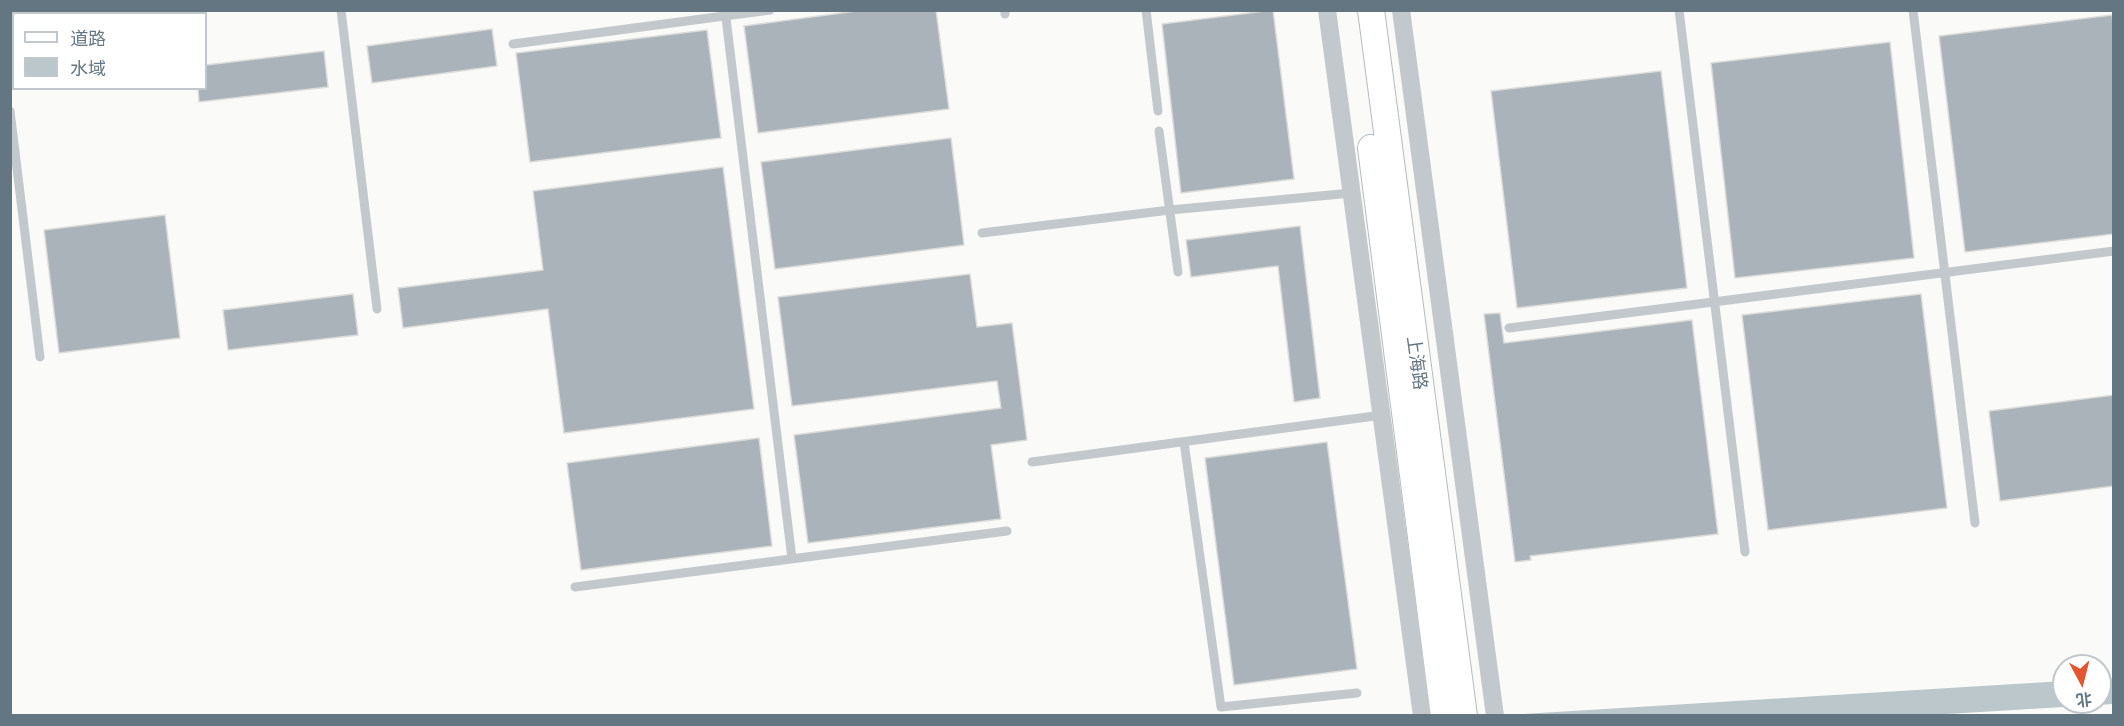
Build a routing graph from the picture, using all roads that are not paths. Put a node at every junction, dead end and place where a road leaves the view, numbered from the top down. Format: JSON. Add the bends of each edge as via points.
{"nodes":[{"id":1,"x":341,"y":10,"type":"edge"},
{"id":2,"x":770,"y":10,"type":"edge"},
{"id":3,"x":1146,"y":10,"type":"edge"},
{"id":4,"x":1328,"y":10,"type":"edge"},
{"id":5,"x":1353,"y":10,"type":"edge"},
{"id":6,"x":1371,"y":10,"type":"edge"},
{"id":7,"x":1401,"y":10,"type":"edge"},
{"id":8,"x":1679,"y":10,"type":"edge"},
{"id":9,"x":1913,"y":10,"type":"edge"},
{"id":10,"x":725,"y":13,"type":"edge"},
{"id":11,"x":513,"y":44,"type":"dead end"},
{"id":12,"x":10,"y":111,"type":"edge"},
{"id":13,"x":1158,"y":111,"type":"dead end"},
{"id":14,"x":1159,"y":131,"type":"dead end"},
{"id":15,"x":1352,"y":193,"type":"junction"},
{"id":16,"x":1170,"y":210,"type":"junction"},
{"id":17,"x":982,"y":232,"type":"dead end"},
{"id":18,"x":2114,"y":251,"type":"edge"},
{"id":19,"x":1178,"y":272,"type":"dead end"},
{"id":20,"x":1945,"y":273,"type":"junction"},
{"id":21,"x":1714,"y":302,"type":"junction"},
{"id":22,"x":377,"y":309,"type":"dead end"},
{"id":23,"x":1509,"y":328,"type":"dead end"},
{"id":24,"x":40,"y":357,"type":"dead end"},
{"id":25,"x":1382,"y":415,"type":"junction"},
{"id":26,"x":1184,"y":442,"type":"junction"},
{"id":27,"x":1032,"y":462,"type":"dead end"},
{"id":28,"x":1975,"y":523,"type":"dead end"},
{"id":29,"x":1007,"y":531,"type":"dead end"},
{"id":30,"x":1745,"y":552,"type":"dead end"},
{"id":31,"x":792,"y":559,"type":"junction"},
{"id":32,"x":575,"y":587,"type":"dead end"},
{"id":33,"x":1357,"y":693,"type":"dead end"},
{"id":34,"x":1422,"y":716,"type":"edge"},
{"id":35,"x":1444,"y":716,"type":"edge"},
{"id":36,"x":1464,"y":716,"type":"edge"},
{"id":37,"x":1495,"y":716,"type":"edge"}],
"edges":[{"from":1,"to":22,"type":"lane"},
{"from":2,"to":10,"type":"lane"},
{"from":3,"to":13,"type":"lane"},
{"from":4,"to":15,"type":"street"},
{"from":5,"to":35,"type":"main road","name":"上海路"},
{"from":6,"to":36,"type":"main road","name":"上海路"},
{"from":7,"to":37,"type":"street"},
{"from":8,"to":21,"type":"lane"},
{"from":9,"to":20,"type":"lane"},
{"from":10,"to":11,"type":"lane"},
{"from":10,"to":31,"type":"lane"},
{"from":12,"to":24,"type":"lane"},
{"from":14,"to":16,"type":"lane"},
{"from":15,"to":16,"type":"lane"},
{"from":15,"to":25,"type":"street"},
{"from":16,"to":17,"type":"lane"},
{"from":16,"to":19,"type":"lane"},
{"from":18,"to":20,"type":"lane"},
{"from":20,"to":21,"type":"lane"},
{"from":20,"to":28,"type":"lane"},
{"from":21,"to":23,"type":"lane"},
{"from":21,"to":30,"type":"lane"},
{"from":25,"to":26,"type":"lane"},
{"from":25,"to":34,"type":"street"},
{"from":26,"to":27,"type":"lane"},
{"from":26,"to":33,"type":"lane","via":[[1221,707]]},
{"from":29,"to":31,"type":"lane"},
{"from":31,"to":32,"type":"lane"}]}
